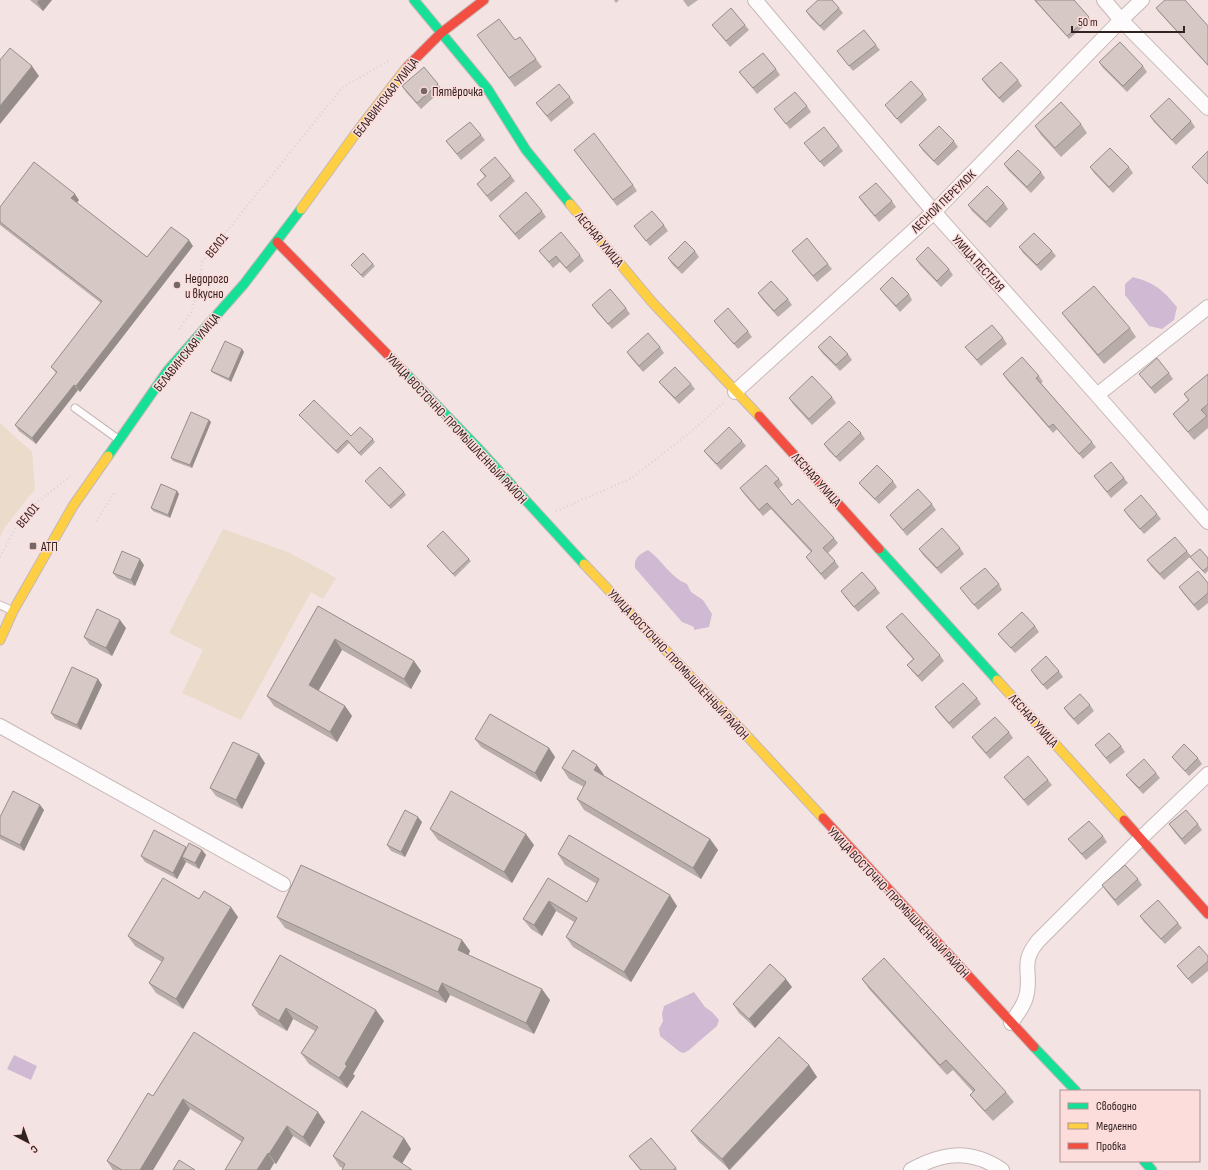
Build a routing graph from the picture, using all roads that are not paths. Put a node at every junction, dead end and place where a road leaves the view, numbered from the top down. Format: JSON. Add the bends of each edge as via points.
{"nodes":[{"id":1,"x":414,"y":0,"type":"edge"},
{"id":2,"x":484,"y":0,"type":"edge"},
{"id":3,"x":754,"y":0,"type":"edge"},
{"id":4,"x":1104,"y":0,"type":"edge"},
{"id":5,"x":1142,"y":0,"type":"edge"},
{"id":6,"x":1121,"y":20,"type":"junction"},
{"id":7,"x":441,"y":33,"type":"junction"},
{"id":8,"x":1208,"y":108,"type":"edge"},
{"id":9,"x":934,"y":212,"type":"junction"},
{"id":10,"x":277,"y":242,"type":"junction"},
{"id":11,"x":1208,"y":307,"type":"edge"},
{"id":12,"x":735,"y":392,"type":"junction"},
{"id":13,"x":1098,"y":395,"type":"junction"},
{"id":14,"x":75,"y":408,"type":"dead end"},
{"id":15,"x":119,"y":440,"type":"junction"},
{"id":16,"x":1208,"y":522,"type":"edge"},
{"id":17,"x":0,"y":605,"type":"edge"},
{"id":18,"x":13,"y":611,"type":"junction"},
{"id":19,"x":0,"y":640,"type":"edge"},
{"id":20,"x":0,"y":726,"type":"edge"},
{"id":21,"x":1208,"y":774,"type":"edge"},
{"id":22,"x":1141,"y":838,"type":"junction"},
{"id":23,"x":283,"y":884,"type":"dead end"},
{"id":24,"x":1208,"y":914,"type":"edge"},
{"id":25,"x":1011,"y":1023,"type":"junction"},
{"id":26,"x":1075,"y":1090,"type":"edge"},
{"id":27,"x":911,"y":1170,"type":"edge"},
{"id":28,"x":1002,"y":1170,"type":"edge"}],
"edges":[{"from":1,"to":7,"type":"street","name":"ЛЕСНАЯ УЛИЦА"},
{"from":2,"to":7,"type":"street","name":"БЕЛАВИНСКАЯ УЛИЦА"},
{"from":3,"to":9,"type":"street","name":"УЛИЦА ПЕСТЕЛЯ"},
{"from":4,"to":6,"type":"street"},
{"from":5,"to":6,"type":"street","name":"ЛЕСНОЙ ПЕРЕУЛОК"},
{"from":6,"to":8,"type":"street"},
{"from":6,"to":9,"type":"street","name":"ЛЕСНОЙ ПЕРЕУЛОК"},
{"from":7,"to":10,"type":"street","name":"БЕЛАВИНСКАЯ УЛИЦА","via":[[411,62]]},
{"from":7,"to":12,"type":"street","name":"ЛЕСНАЯ УЛИЦА","via":[[487,88],[526,150],[652,302]]},
{"from":9,"to":12,"type":"street","name":"ЛЕСНОЙ ПЕРЕУЛОК"},
{"from":9,"to":13,"type":"street","name":"УЛИЦА ПЕСТЕЛЯ"},
{"from":10,"to":15,"type":"street","name":"БЕЛАВИНСКАЯ УЛИЦА","via":[[244,284],[168,370]]},
{"from":10,"to":25,"type":"street","name":"УЛИЦА ВОСТОЧНО-ПРОМЫШЛЕННЫЙ РАЙОН","via":[[509,481]]},
{"from":11,"to":13,"type":"street"},
{"from":12,"to":22,"type":"street","name":"ЛЕСНАЯ УЛИЦА","via":[[778,436]]},
{"from":13,"to":16,"type":"street","name":"УЛИЦА ПЕСТЕЛЯ"},
{"from":14,"to":15,"type":"lane"},
{"from":15,"to":18,"type":"street","name":"БЕЛАВИНСКАЯ УЛИЦА","via":[[73,506]]},
{"from":17,"to":18,"type":"lane"},
{"from":18,"to":19,"type":"street","name":"БЕЛАВИНСКАЯ УЛИЦА"},
{"from":20,"to":23,"type":"street"},
{"from":21,"to":22,"type":"street"},
{"from":22,"to":24,"type":"street","name":"ЛЕСНАЯ УЛИЦА"},
{"from":22,"to":25,"type":"street","via":[[1030,950],[1027,960],[1027,993],[1023,1006]]},
{"from":25,"to":26,"type":"street","name":"УЛИЦА ВОСТОЧНО-ПРОМЫШЛЕННЫЙ РАЙОН"},
{"from":27,"to":28,"type":"street","via":[[927,1161],[954,1155],[976,1156]]}]}
